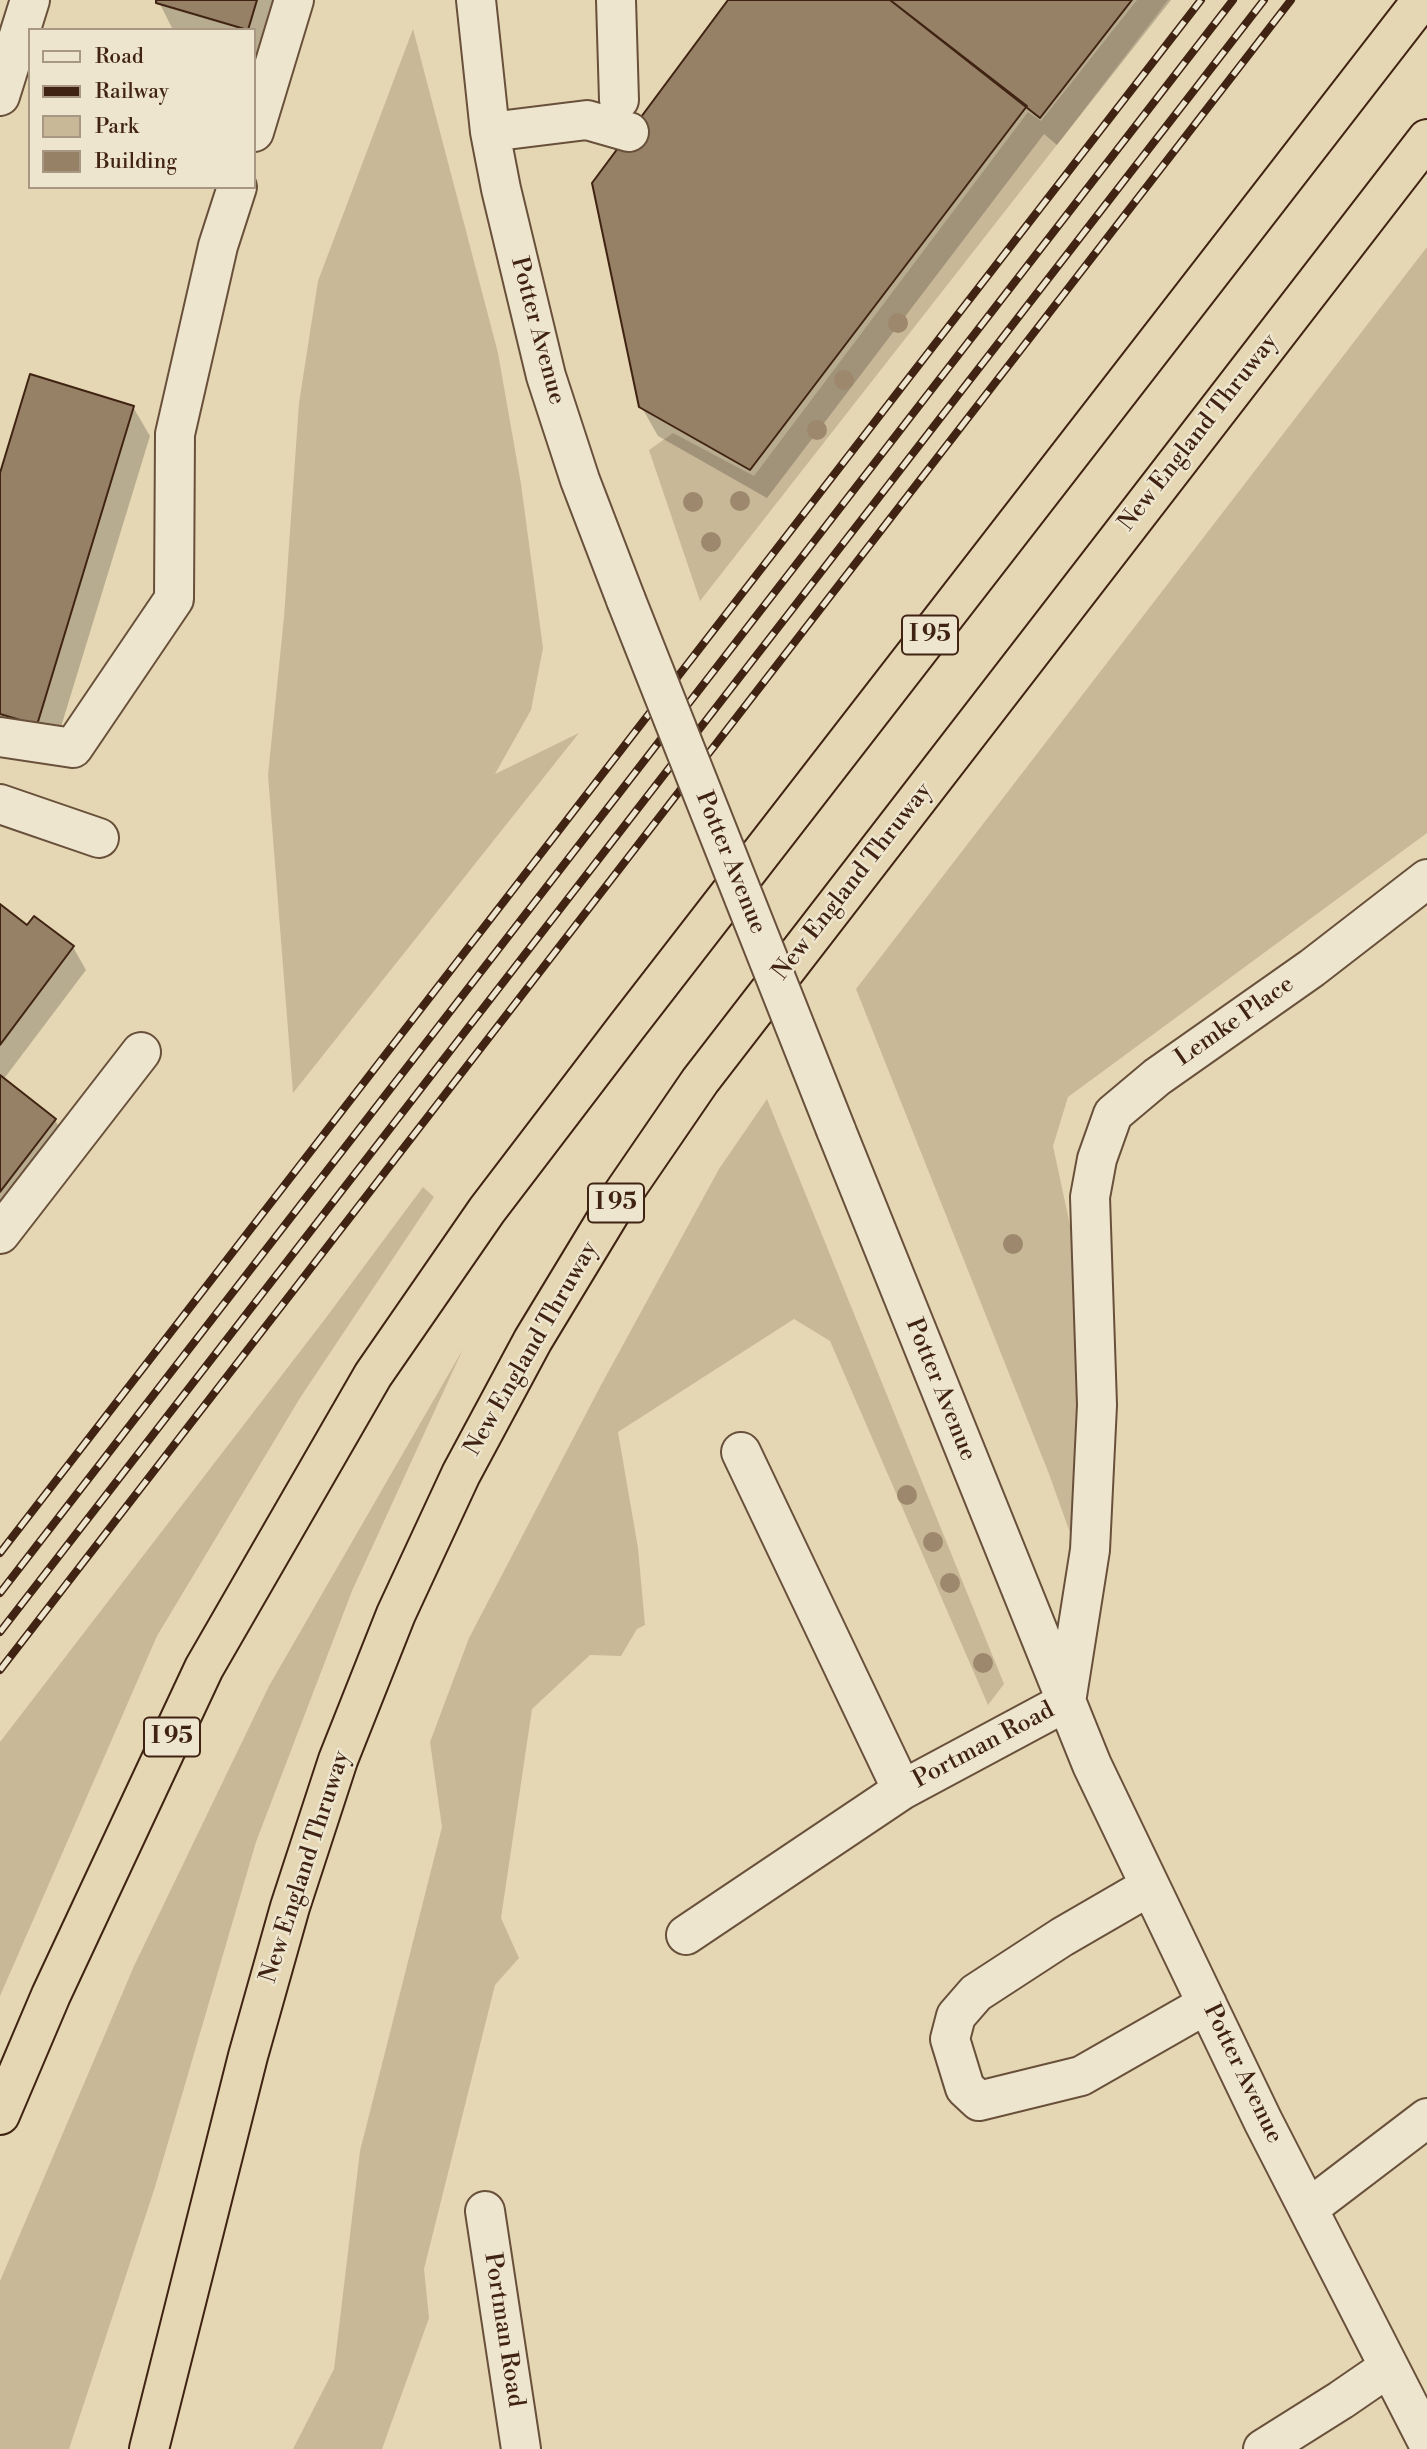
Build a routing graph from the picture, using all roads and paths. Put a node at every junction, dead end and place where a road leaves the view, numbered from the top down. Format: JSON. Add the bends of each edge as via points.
{"nodes":[{"id":1,"x":30,"y":0,"type":"edge"},
{"id":2,"x":294,"y":0,"type":"edge"},
{"id":3,"x":476,"y":0,"type":"edge"},
{"id":4,"x":617,"y":0,"type":"edge"},
{"id":5,"x":1422,"y":0,"type":"edge"},
{"id":6,"x":0,"y":96,"type":"edge"},
{"id":7,"x":256,"y":125,"type":"edge"},
{"id":8,"x":490,"y":132,"type":"junction"},
{"id":9,"x":1427,"y":139,"type":"edge"},
{"id":10,"x":236,"y":189,"type":"edge"},
{"id":11,"x":0,"y":737,"type":"edge"},
{"id":12,"x":0,"y":804,"type":"edge"},
{"id":13,"x":99,"y":838,"type":"dead end"},
{"id":14,"x":1427,"y":879,"type":"edge"},
{"id":15,"x":141,"y":1052,"type":"dead end"},
{"id":16,"x":0,"y":1234,"type":"edge"},
{"id":17,"x":741,"y":1452,"type":"dead end"},
{"id":18,"x":1066,"y":1702,"type":"junction"},
{"id":19,"x":902,"y":1790,"type":"junction"},
{"id":20,"x":1150,"y":1886,"type":"junction"},
{"id":21,"x":686,"y":1935,"type":"dead end"},
{"id":22,"x":1207,"y":2004,"type":"junction"},
{"id":23,"x":0,"y":2115,"type":"edge"},
{"id":24,"x":1427,"y":2118,"type":"edge"},
{"id":25,"x":1309,"y":2208,"type":"junction"},
{"id":26,"x":485,"y":2211,"type":"dead end"},
{"id":27,"x":1389,"y":2367,"type":"junction"},
{"id":28,"x":1427,"y":2441,"type":"edge"},
{"id":29,"x":149,"y":2449,"type":"edge"},
{"id":30,"x":521,"y":2449,"type":"edge"},
{"id":31,"x":1263,"y":2449,"type":"edge"}],
"edges":[{"from":1,"to":6,"type":"street"},
{"from":2,"to":7,"type":"street"},
{"from":3,"to":8,"type":"street","name":"Potter Avenue"},
{"from":4,"to":8,"type":"street","via":[[624,116]]},
{"from":5,"to":23,"type":"highway","number":"I 95","via":[[628,1025],[487,1210],[373,1375],[204,1668]]},
{"from":8,"to":18,"type":"street","name":"Potter Avenue","bridge":true,"via":[[546,376],[580,480]]},
{"from":9,"to":29,"type":"highway","name":"New England Thruway","number":"I 95","via":[[701,1082],[613,1208],[533,1340],[455,1486],[396,1614],[338,1760],[247,2056]]},
{"from":10,"to":11,"type":"street","via":[[218,246],[175,434],[174,599],[73,748]]},
{"from":12,"to":13,"type":"street"},
{"from":14,"to":18,"type":"street","name":"Lemke Place","via":[[1113,1114],[1090,1197],[1097,1405],[1091,1537]]},
{"from":15,"to":16,"type":"street"},
{"from":17,"to":19,"type":"street"},
{"from":18,"to":19,"type":"street","name":"Portman Road"},
{"from":18,"to":20,"type":"street","name":"Potter Avenue"},
{"from":19,"to":21,"type":"street","name":"Portman Road"},
{"from":20,"to":22,"type":"street","name":"Potter Avenue"},
{"from":20,"to":22,"type":"street","via":[[976,1993],[956,2016],[950,2039],[965,2088],[979,2101],[1081,2076]]},
{"from":22,"to":25,"type":"street","name":"Potter Avenue"},
{"from":24,"to":25,"type":"street"},
{"from":25,"to":27,"type":"street","name":"Potter Avenue"},
{"from":26,"to":30,"type":"street","name":"Portman Road"},
{"from":27,"to":28,"type":"street","name":"Potter Avenue"},
{"from":27,"to":31,"type":"street"}]}
